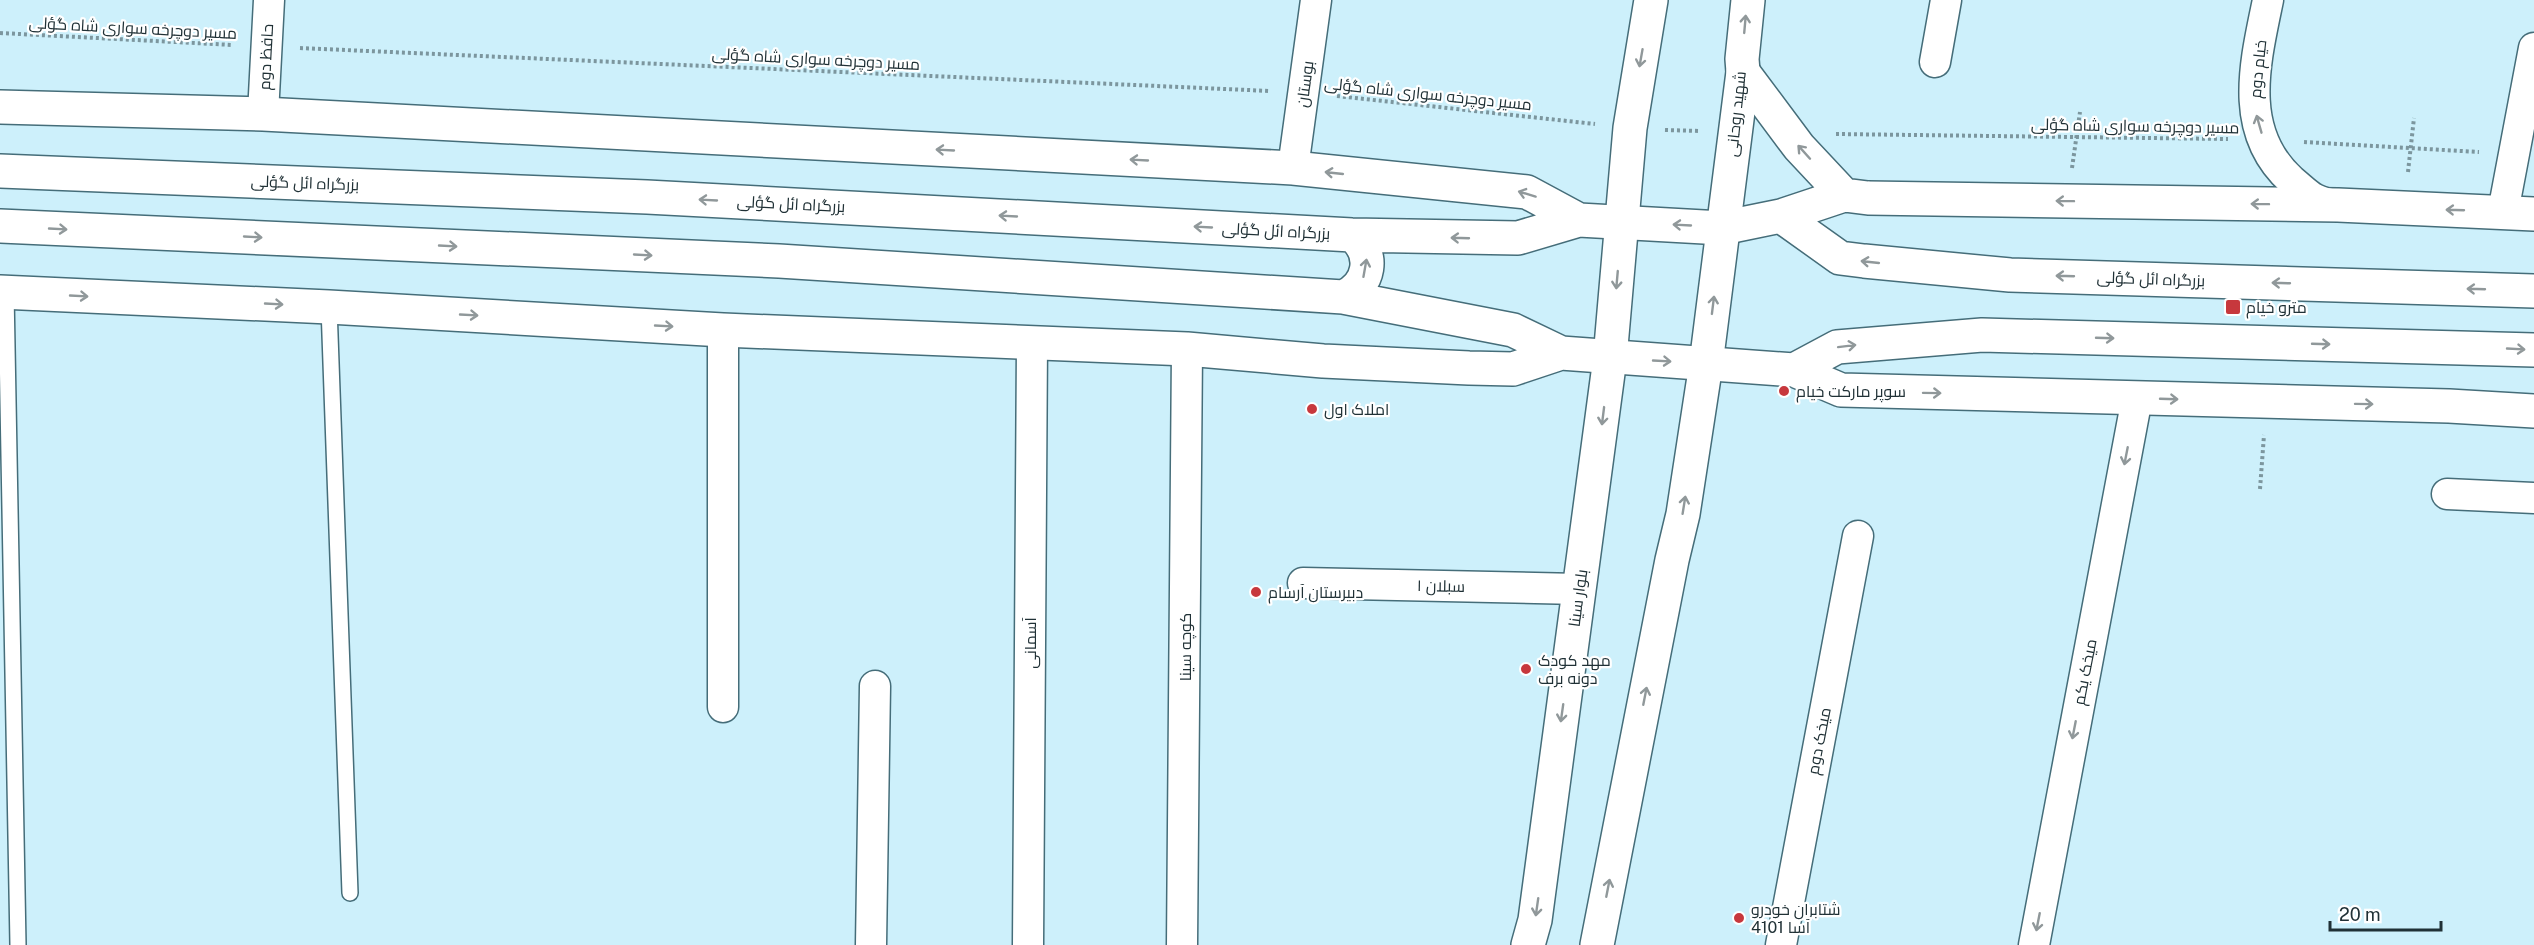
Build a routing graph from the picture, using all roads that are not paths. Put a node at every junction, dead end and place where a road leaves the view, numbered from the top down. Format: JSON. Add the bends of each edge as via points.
{"nodes":[{"id":1,"x":269,"y":0,"type":"edge"},
{"id":2,"x":1316,"y":0,"type":"edge"},
{"id":3,"x":1651,"y":0,"type":"edge"},
{"id":4,"x":1748,"y":0,"type":"edge"},
{"id":5,"x":1946,"y":0,"type":"edge"},
{"id":6,"x":2268,"y":0,"type":"edge"},
{"id":7,"x":2534,"y":48,"type":"edge"},
{"id":8,"x":1935,"y":62,"type":"dead end"},
{"id":9,"x":1743,"y":72,"type":"junction"},
{"id":10,"x":0,"y":107,"type":"edge"},
{"id":11,"x":263,"y":114,"type":"junction"},
{"id":12,"x":1293,"y":168,"type":"junction"},
{"id":13,"x":0,"y":171,"type":"edge"},
{"id":14,"x":1844,"y":195,"type":"junction"},
{"id":15,"x":2338,"y":205,"type":"junction"},
{"id":16,"x":2518,"y":213,"type":"edge"},
{"id":17,"x":1781,"y":216,"type":"junction"},
{"id":18,"x":1579,"y":220,"type":"junction"},
{"id":19,"x":1622,"y":222,"type":"junction"},
{"id":20,"x":0,"y":226,"type":"edge"},
{"id":21,"x":1722,"y":228,"type":"junction"},
{"id":22,"x":1352,"y":235,"type":"junction"},
{"id":23,"x":2534,"y":291,"type":"edge"},
{"id":24,"x":3,"y":292,"type":"edge"},
{"id":25,"x":1342,"y":297,"type":"junction"},
{"id":26,"x":329,"y":307,"type":"junction"},
{"id":27,"x":723,"y":330,"type":"junction"},
{"id":28,"x":1032,"y":342,"type":"junction"},
{"id":29,"x":1187,"y":349,"type":"junction"},
{"id":30,"x":2534,"y":350,"type":"edge"},
{"id":31,"x":1561,"y":353,"type":"junction"},
{"id":32,"x":1610,"y":358,"type":"junction"},
{"id":33,"x":1706,"y":364,"type":"junction"},
{"id":34,"x":1794,"y":369,"type":"junction"},
{"id":35,"x":2137,"y":398,"type":"junction"},
{"id":36,"x":2534,"y":411,"type":"edge"},
{"id":37,"x":2447,"y":494,"type":"dead end"},
{"id":38,"x":2534,"y":498,"type":"edge"},
{"id":39,"x":1858,"y":536,"type":"dead end"},
{"id":40,"x":1303,"y":583,"type":"dead end"},
{"id":41,"x":1579,"y":589,"type":"junction"},
{"id":42,"x":874,"y":686,"type":"dead end"},
{"id":43,"x":723,"y":707,"type":"dead end"},
{"id":44,"x":350,"y":894,"type":"dead end"},
{"id":45,"x":18,"y":945,"type":"edge"},
{"id":46,"x":871,"y":945,"type":"edge"},
{"id":47,"x":1028,"y":945,"type":"edge"},
{"id":48,"x":1182,"y":945,"type":"edge"},
{"id":49,"x":1528,"y":945,"type":"edge"},
{"id":50,"x":1597,"y":945,"type":"edge"},
{"id":51,"x":1781,"y":945,"type":"edge"},
{"id":52,"x":2034,"y":945,"type":"edge"}],
"edges":[{"from":1,"to":11,"type":"street","name":"حافظ دوم"},
{"from":2,"to":12,"type":"street","name":"بوستان"},
{"from":3,"to":19,"type":"main road","one_way":true,"via":[[1630,128]]},
{"from":9,"to":4,"type":"main road","name":"شهید روحانی","one_way":true},
{"from":5,"to":8,"type":"street"},
{"from":15,"to":6,"type":"street","name":"خیام دوم","one_way":true,"via":[[2316,202],[2282,171],[2263,140],[2253,105],[2254,71]]},
{"from":7,"to":16,"type":"street","via":[[2514,154]]},
{"from":14,"to":9,"type":"main road","one_way":true,"via":[[1799,147]]},
{"from":9,"to":21,"type":"main road","name":"شهید روحانی"},
{"from":10,"to":11,"type":"main road"},
{"from":12,"to":11,"type":"main road","one_way":true},
{"from":18,"to":12,"type":"main road","one_way":true,"via":[[1527,192]]},
{"from":22,"to":13,"type":"main road","name":"بزرگراه ائل گؤلی","one_way":true,"via":[[635,196]]},
{"from":15,"to":14,"type":"main road","one_way":true},
{"from":14,"to":17,"type":"main road"},
{"from":16,"to":15,"type":"main road","one_way":true},
{"from":17,"to":21,"type":"main road"},
{"from":23,"to":17,"type":"main road","name":"بزرگراه ائل گؤلی","one_way":true,"via":[[2010,274],[1864,261],[1840,258]]},
{"from":18,"to":19,"type":"main road"},
{"from":18,"to":22,"type":"main road","name":"بزرگراه ائل گؤلی","one_way":true,"via":[[1518,238]]},
{"from":21,"to":19,"type":"main road","one_way":true},
{"from":19,"to":32,"type":"main road","name":"بلوار سینا","one_way":true},
{"from":20,"to":25,"type":"main road","one_way":true,"via":[[779,261]]},
{"from":33,"to":21,"type":"main road","name":"شهید روحانی","one_way":true},
{"from":25,"to":22,"type":"main road","one_way":true,"via":[[1359,288],[1366,270],[1365,248]]},
{"from":24,"to":26,"type":"main road","one_way":true},
{"from":24,"to":45,"type":"lane"},
{"from":25,"to":31,"type":"main road","via":[[1513,330]]},
{"from":26,"to":27,"type":"main road","one_way":true},
{"from":26,"to":44,"type":"lane"},
{"from":27,"to":28,"type":"main road"},
{"from":27,"to":43,"type":"street"},
{"from":28,"to":29,"type":"main road"},
{"from":28,"to":47,"type":"street","name":"آسمانی"},
{"from":29,"to":31,"type":"main road","via":[[1323,361],[1513,369]]},
{"from":29,"to":48,"type":"street","name":"کوچه سینا"},
{"from":34,"to":30,"type":"main road","one_way":true,"via":[[1837,347],[1982,335]]},
{"from":31,"to":32,"type":"main road"},
{"from":32,"to":33,"type":"main road","one_way":true},
{"from":32,"to":41,"type":"main road","name":"بلوار سینا","one_way":true},
{"from":33,"to":34,"type":"main road"},
{"from":50,"to":33,"type":"main road","one_way":true,"via":[[1683,514]]},
{"from":34,"to":35,"type":"main road","one_way":true,"via":[[1841,390]]},
{"from":35,"to":36,"type":"main road","one_way":true},
{"from":35,"to":52,"type":"street","name":"میخک یکم","one_way":true},
{"from":37,"to":38,"type":"street"},
{"from":39,"to":51,"type":"street","name":"میخک دوم"},
{"from":40,"to":41,"type":"street","name":"سبلان ۱"},
{"from":41,"to":49,"type":"main road","name":"بلوار سینا","one_way":true,"via":[[1535,920]]},
{"from":42,"to":46,"type":"street"}]}
